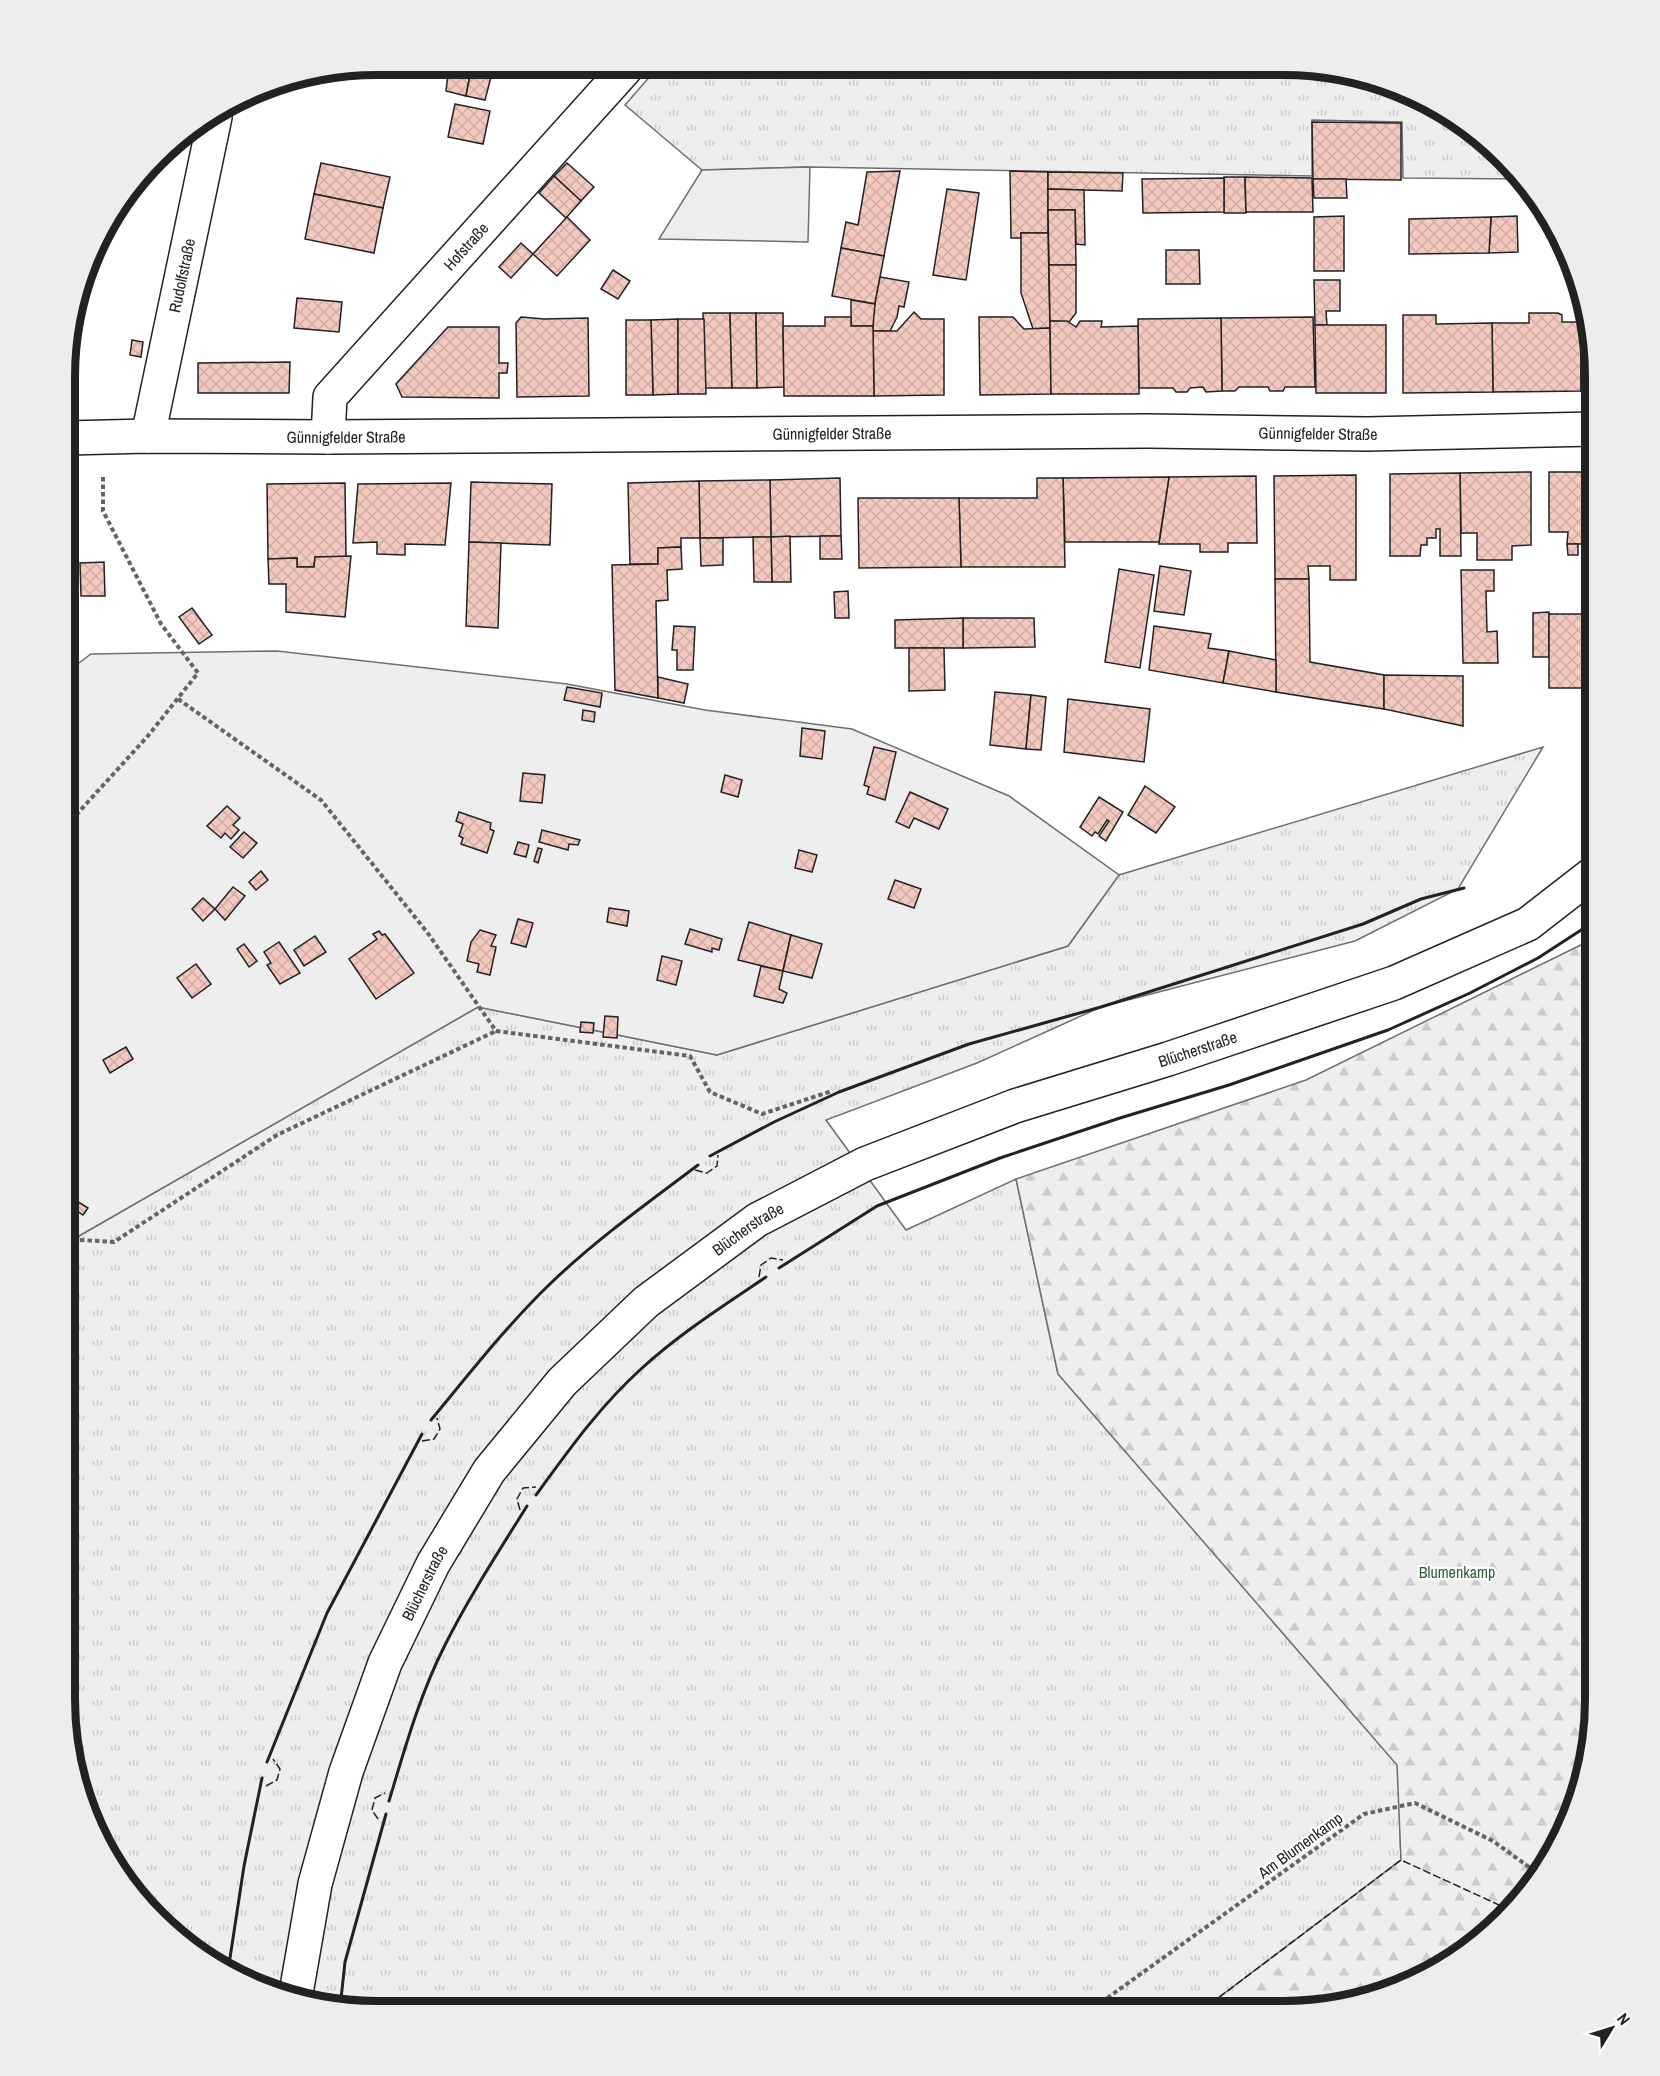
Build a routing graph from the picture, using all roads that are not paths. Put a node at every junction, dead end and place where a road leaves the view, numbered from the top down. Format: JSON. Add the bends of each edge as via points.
{"nodes":[{"id":1,"x":620,"y":75,"type":"edge"},
{"id":2,"x":214,"y":123,"type":"edge"},
{"id":3,"x":1585,"y":429,"type":"edge"},
{"id":4,"x":148,"y":436,"type":"junction"},
{"id":5,"x":328,"y":437,"type":"junction"},
{"id":6,"x":75,"y":438,"type":"edge"},
{"id":7,"x":1585,"y":881,"type":"edge"},
{"id":8,"x":297,"y":1990,"type":"edge"}],
"edges":[{"from":1,"to":5,"type":"street","name":"Hofstraße","via":[[330,397]]},
{"from":2,"to":4,"type":"street","name":"Rudolfstraße"},
{"from":3,"to":5,"type":"street","name":"Günnigfelder Straße","via":[[1374,434],[1136,431]]},
{"from":4,"to":5,"type":"street","name":"Günnigfelder Straße"},
{"from":4,"to":6,"type":"street","name":"Günnigfelder Straße"},
{"from":7,"to":8,"type":"street","name":"Blücherstraße","via":[[1528,924],[1394,983],[1015,1106],[865,1164],[757,1220],[646,1302],[562,1382],[489,1471],[433,1564],[385,1663],[346,1772],[315,1884]]}]}
